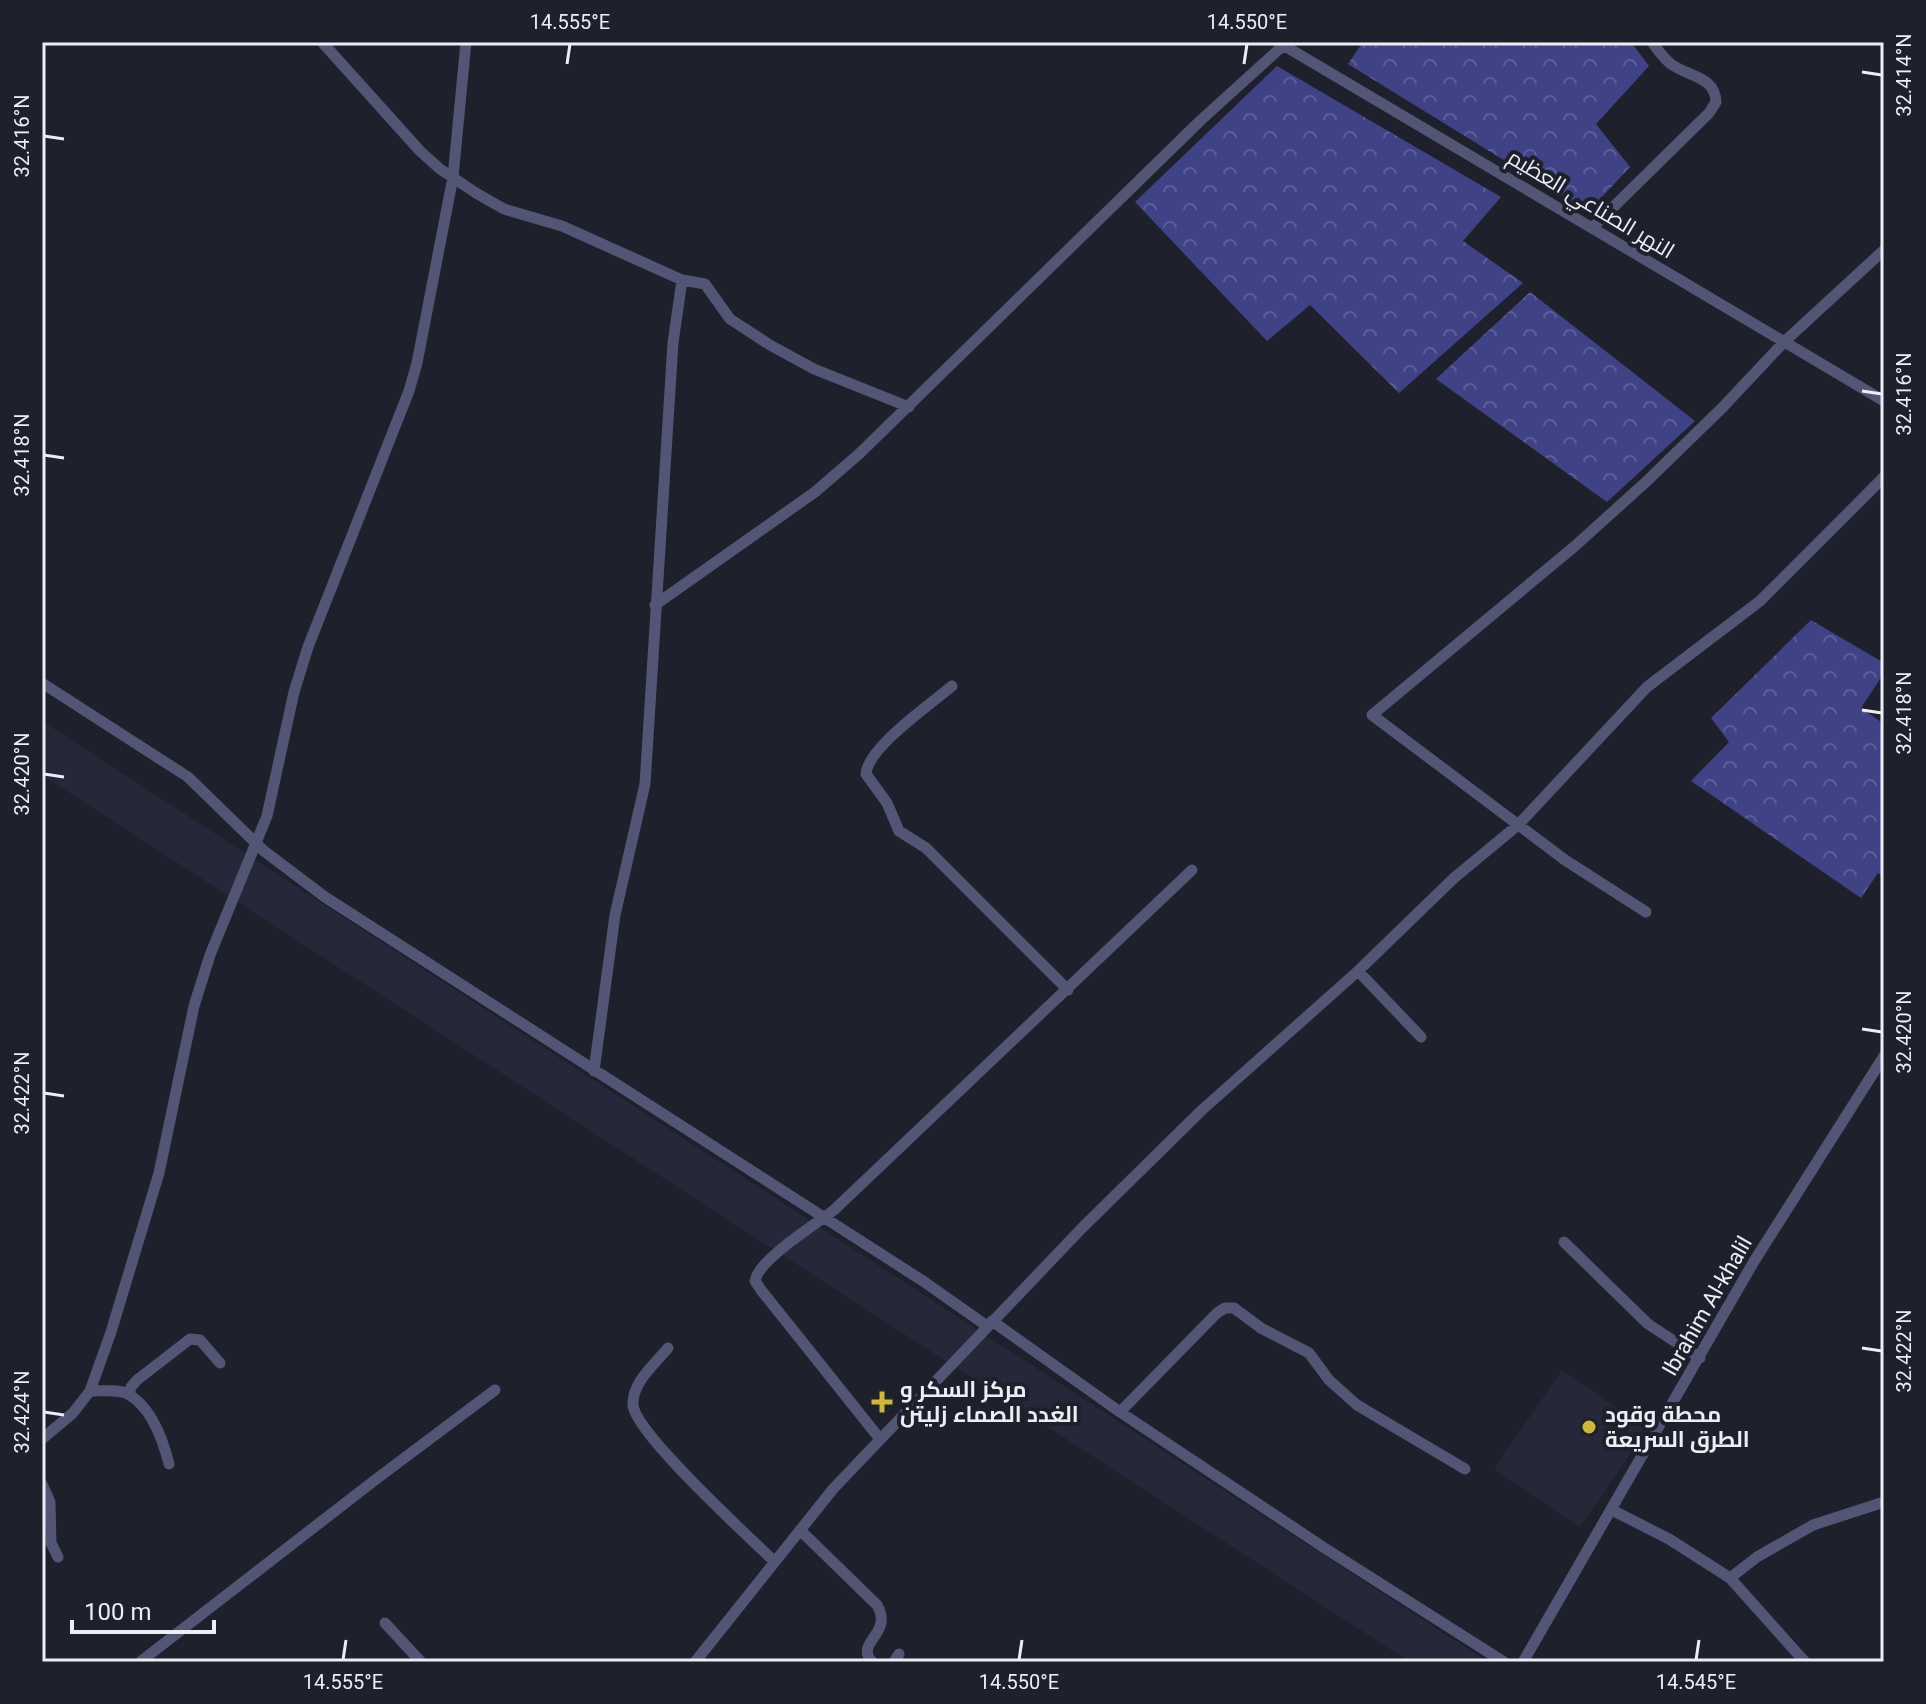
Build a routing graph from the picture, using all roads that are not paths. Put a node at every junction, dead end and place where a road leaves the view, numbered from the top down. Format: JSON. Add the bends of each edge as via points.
{"nodes":[{"id":1,"x":322,"y":42,"type":"edge"},
{"id":2,"x":466,"y":42,"type":"edge"},
{"id":3,"x":1652,"y":42,"type":"edge"},
{"id":4,"x":1283,"y":43,"type":"edge"},
{"id":5,"x":453,"y":177,"type":"junction"},
{"id":6,"x":1592,"y":228,"type":"junction"},
{"id":7,"x":1884,"y":250,"type":"edge"},
{"id":8,"x":682,"y":280,"type":"junction"},
{"id":9,"x":1784,"y":342,"type":"junction"},
{"id":10,"x":1884,"y":401,"type":"edge"},
{"id":11,"x":909,"y":407,"type":"junction"},
{"id":12,"x":1884,"y":477,"type":"edge"},
{"id":13,"x":655,"y":605,"type":"junction"},
{"id":14,"x":42,"y":683,"type":"edge"},
{"id":15,"x":952,"y":686,"type":"dead end"},
{"id":16,"x":1518,"y":825,"type":"junction"},
{"id":17,"x":256,"y":844,"type":"junction"},
{"id":18,"x":1192,"y":870,"type":"dead end"},
{"id":19,"x":1646,"y":912,"type":"dead end"},
{"id":20,"x":1358,"y":971,"type":"junction"},
{"id":21,"x":1068,"y":990,"type":"junction"},
{"id":22,"x":1421,"y":1037,"type":"dead end"},
{"id":23,"x":1882,"y":1062,"type":"edge"},
{"id":24,"x":594,"y":1071,"type":"junction"},
{"id":25,"x":824,"y":1218,"type":"junction"},
{"id":26,"x":1564,"y":1242,"type":"dead end"},
{"id":27,"x":990,"y":1323,"type":"junction"},
{"id":28,"x":668,"y":1348,"type":"dead end"},
{"id":29,"x":1700,"y":1358,"type":"junction"},
{"id":30,"x":220,"y":1363,"type":"dead end"},
{"id":31,"x":495,"y":1390,"type":"dead end"},
{"id":32,"x":90,"y":1391,"type":"junction"},
{"id":33,"x":129,"y":1395,"type":"junction"},
{"id":34,"x":1120,"y":1412,"type":"junction"},
{"id":35,"x":42,"y":1439,"type":"edge"},
{"id":36,"x":880,"y":1439,"type":"junction"},
{"id":37,"x":169,"y":1464,"type":"dead end"},
{"id":38,"x":1465,"y":1469,"type":"dead end"},
{"id":39,"x":42,"y":1484,"type":"edge"},
{"id":40,"x":1884,"y":1502,"type":"edge"},
{"id":41,"x":1612,"y":1510,"type":"junction"},
{"id":42,"x":800,"y":1530,"type":"junction"},
{"id":43,"x":58,"y":1557,"type":"dead end"},
{"id":44,"x":775,"y":1562,"type":"junction"},
{"id":45,"x":1730,"y":1578,"type":"junction"},
{"id":46,"x":385,"y":1623,"type":"dead end"},
{"id":47,"x":140,"y":1662,"type":"edge"},
{"id":48,"x":421,"y":1662,"type":"edge"},
{"id":49,"x":695,"y":1662,"type":"edge"},
{"id":50,"x":872,"y":1662,"type":"edge"},
{"id":51,"x":1504,"y":1662,"type":"edge"},
{"id":52,"x":1523,"y":1662,"type":"edge"},
{"id":53,"x":1805,"y":1662,"type":"edge"}],
"edges":[{"from":1,"to":5,"type":"street","via":[[420,151]]},
{"from":2,"to":5,"type":"street"},
{"from":3,"to":6,"type":"street","via":[[1673,66],[1702,78],[1716,102]]},
{"from":4,"to":6,"type":"street","name":"النهر الصناعي العظيم"},
{"from":4,"to":11,"type":"street"},
{"from":5,"to":8,"type":"street","via":[[504,209],[562,226]]},
{"from":5,"to":17,"type":"street","via":[[417,363],[300,670]]},
{"from":6,"to":9,"type":"street","name":"النهر الصناعي العظيم"},
{"from":7,"to":9,"type":"street"},
{"from":8,"to":11,"type":"street","via":[[705,284],[730,319],[770,345]]},
{"from":8,"to":13,"type":"street"},
{"from":9,"to":10,"type":"street","name":"النهر الصناعي العظيم"},
{"from":9,"to":16,"type":"street","via":[[1647,481],[1372,715]]},
{"from":11,"to":13,"type":"street","via":[[815,492]]},
{"from":12,"to":16,"type":"street","via":[[1760,601],[1647,687]]},
{"from":13,"to":24,"type":"street","via":[[645,784],[612,931]]},
{"from":14,"to":17,"type":"street","via":[[188,777]]},
{"from":15,"to":21,"type":"street","via":[[885,744],[867,763],[866,774],[899,831],[926,848]]},
{"from":16,"to":19,"type":"street"},
{"from":16,"to":20,"type":"street"},
{"from":17,"to":24,"type":"street","via":[[325,897]]},
{"from":17,"to":32,"type":"street","via":[[202,980],[159,1173]]},
{"from":18,"to":21,"type":"street"},
{"from":20,"to":22,"type":"street"},
{"from":20,"to":27,"type":"street","via":[[1202,1110]]},
{"from":21,"to":25,"type":"street"},
{"from":23,"to":29,"type":"street","name":"Ibrahim Al-khalil","via":[[1753,1263]]},
{"from":24,"to":25,"type":"street"},
{"from":25,"to":27,"type":"street"},
{"from":25,"to":36,"type":"street","via":[[764,1264],[755,1281]]},
{"from":26,"to":29,"type":"street","via":[[1648,1324]]},
{"from":27,"to":34,"type":"street"},
{"from":27,"to":36,"type":"street"},
{"from":28,"to":44,"type":"street","via":[[634,1392],[635,1413],[706,1498]]},
{"from":29,"to":41,"type":"street","name":"Ibrahim Al-khalil"},
{"from":30,"to":33,"type":"street","via":[[200,1340],[190,1339],[137,1380]]},
{"from":31,"to":47,"type":"street"},
{"from":32,"to":33,"type":"street"},
{"from":32,"to":35,"type":"street"},
{"from":33,"to":37,"type":"street","via":[[151,1418]]},
{"from":34,"to":38,"type":"street","via":[[1217,1313],[1234,1308],[1309,1353],[1357,1405]]},
{"from":34,"to":51,"type":"street"},
{"from":36,"to":42,"type":"street"},
{"from":39,"to":43,"type":"street"},
{"from":40,"to":45,"type":"street","via":[[1813,1525]]},
{"from":41,"to":45,"type":"street"},
{"from":41,"to":52,"type":"street","name":"Ibrahim Al-khalil"},
{"from":42,"to":44,"type":"street"},
{"from":42,"to":50,"type":"street","via":[[882,1613],[883,1621],[866,1651]]},
{"from":44,"to":49,"type":"street"},
{"from":45,"to":53,"type":"street"},
{"from":46,"to":48,"type":"street"}]}
